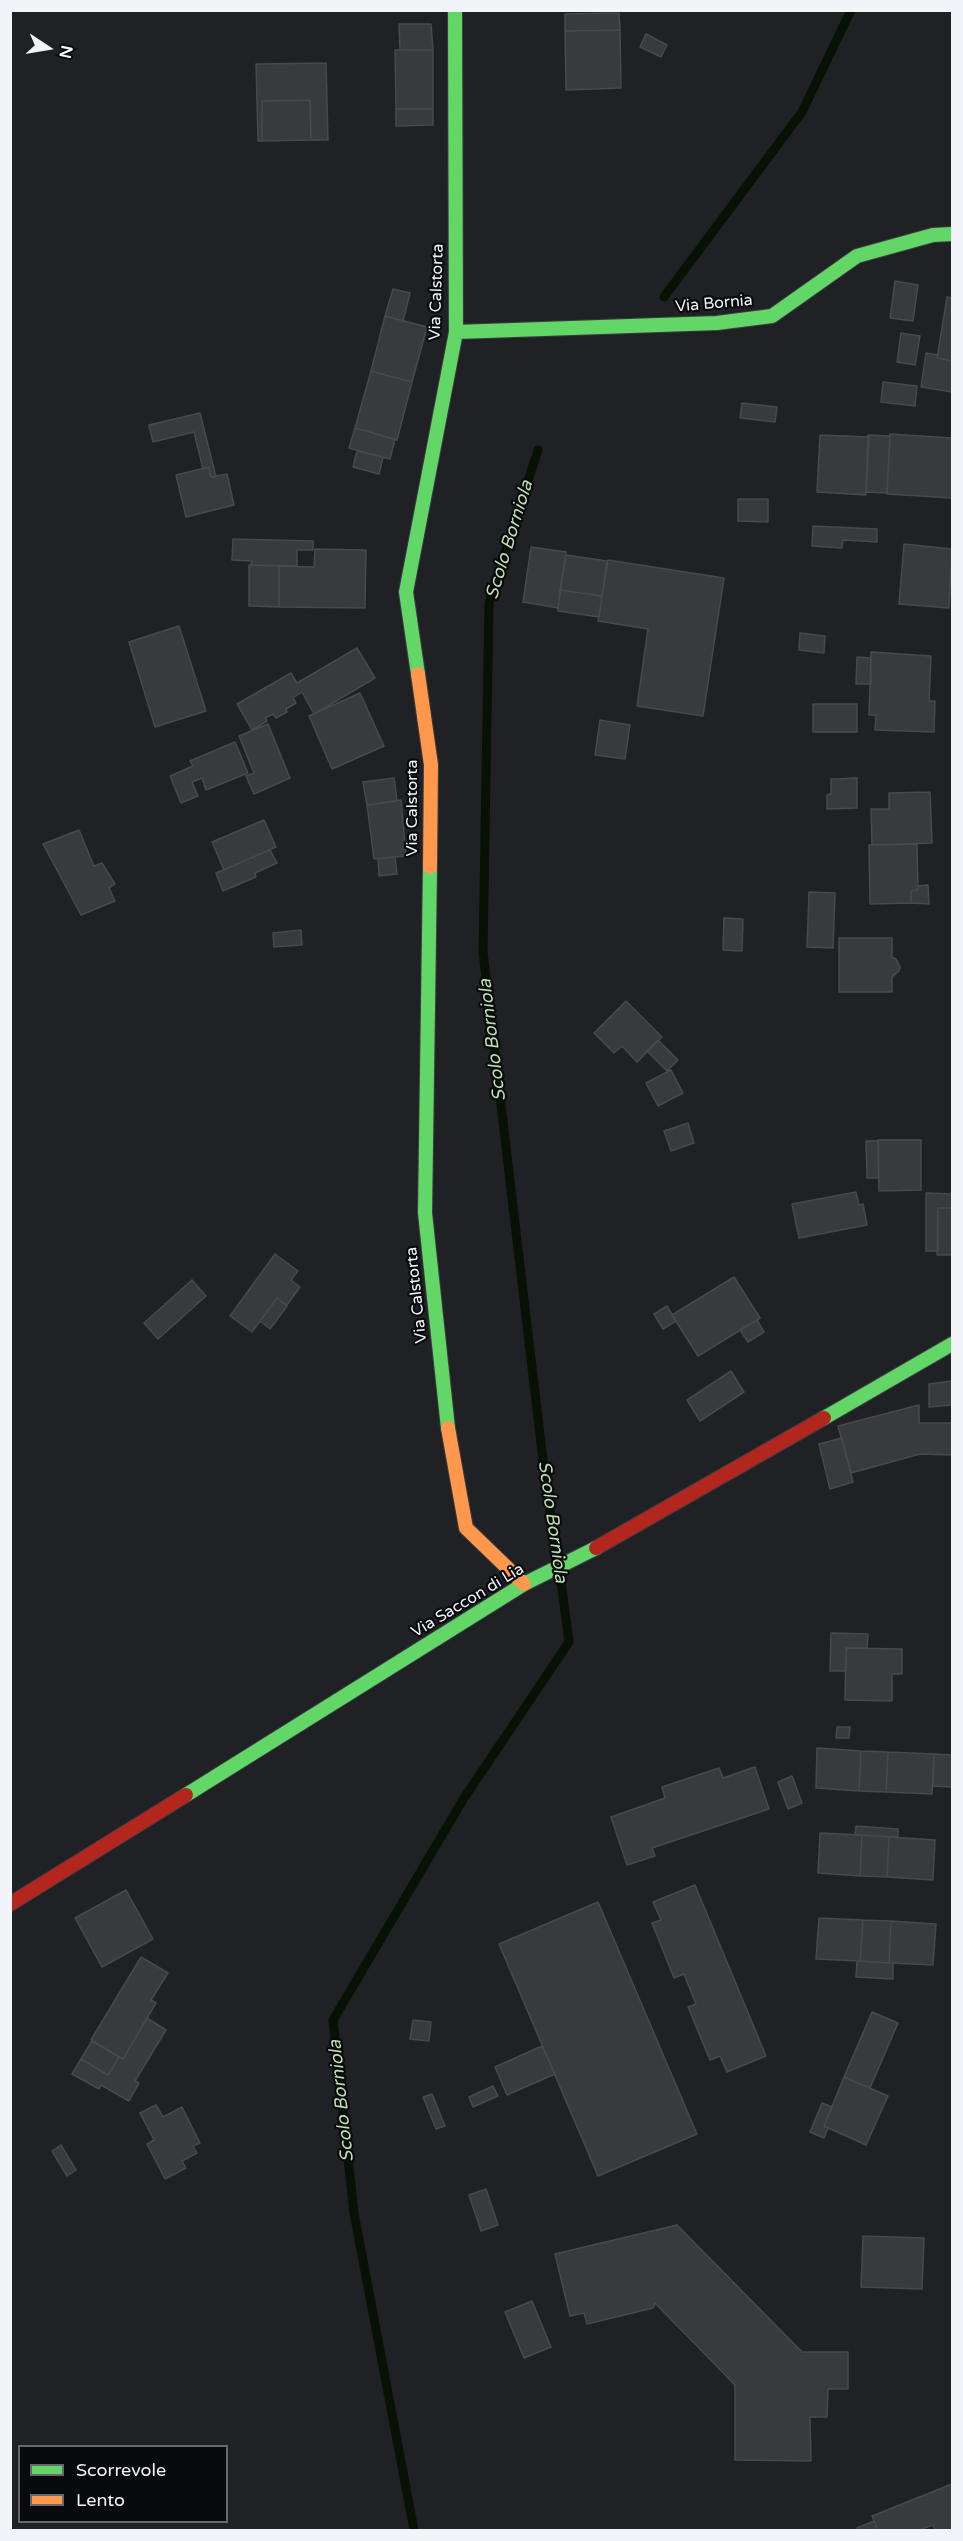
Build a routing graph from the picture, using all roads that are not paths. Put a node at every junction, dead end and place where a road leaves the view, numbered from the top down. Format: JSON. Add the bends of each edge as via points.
{"nodes":[{"id":1,"x":455,"y":10,"type":"edge"},
{"id":2,"x":952,"y":234,"type":"edge"},
{"id":3,"x":456,"y":332,"type":"junction"},
{"id":4,"x":952,"y":1344,"type":"edge"},
{"id":5,"x":524,"y":1584,"type":"junction"},
{"id":6,"x":10,"y":1904,"type":"edge"}],
"edges":[{"from":1,"to":3,"type":"street","name":"Via Calstorta"},
{"from":2,"to":3,"type":"street","name":"Via Bornia","via":[[933,235],[857,256],[771,316],[717,323]]},
{"from":3,"to":5,"type":"street","name":"Via Calstorta","via":[[406,592],[431,765],[425,1213],[450,1440],[466,1528]]},
{"from":4,"to":5,"type":"street","name":"Via Saccon di Lia","via":[[572,1561]]},
{"from":5,"to":6,"type":"street","name":"Via Saccon di Lia"}]}
